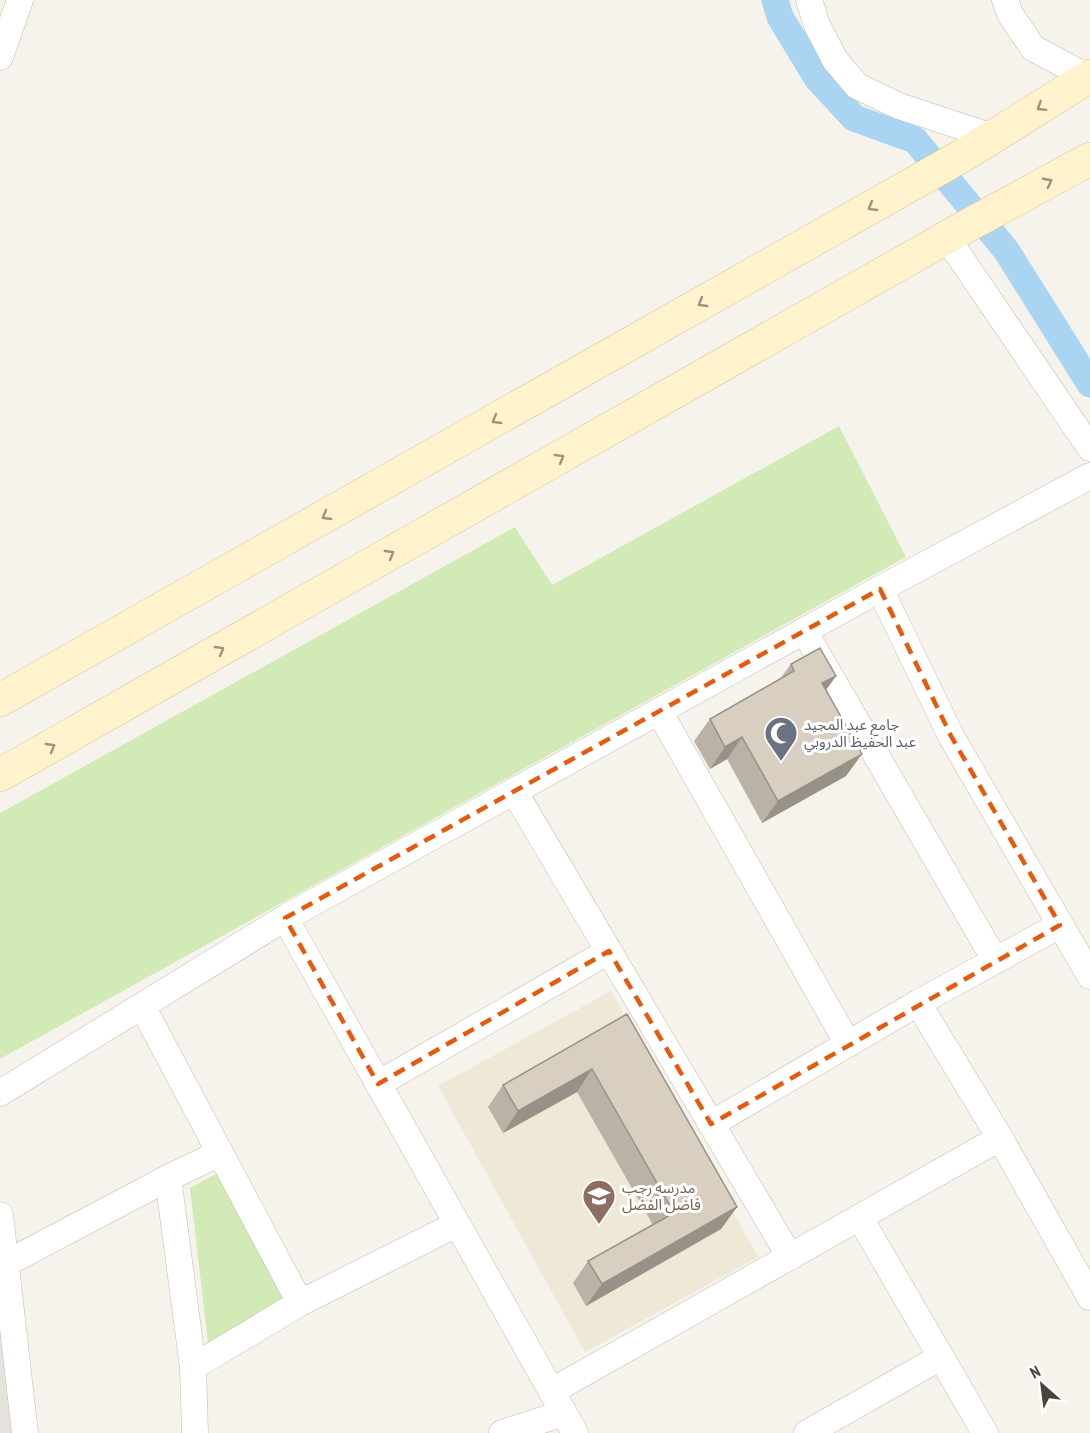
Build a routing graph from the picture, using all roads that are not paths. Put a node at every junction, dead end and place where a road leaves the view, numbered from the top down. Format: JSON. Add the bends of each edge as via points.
{"nodes":[{"id":1,"x":20,"y":0,"type":"edge"},
{"id":2,"x":809,"y":0,"type":"edge"},
{"id":3,"x":1005,"y":0,"type":"edge"},
{"id":4,"x":0,"y":57,"type":"edge"},
{"id":5,"x":1089,"y":76,"type":"edge"},
{"id":6,"x":980,"y":145,"type":"junction"},
{"id":7,"x":1090,"y":159,"type":"edge"},
{"id":8,"x":956,"y":233,"type":"junction"},
{"id":9,"x":1090,"y":448,"type":"edge"},
{"id":10,"x":1090,"y":476,"type":"edge"},
{"id":11,"x":880,"y":590,"type":"junction"},
{"id":12,"x":804,"y":631,"type":"junction"},
{"id":13,"x":0,"y":700,"type":"edge"},
{"id":14,"x":659,"y":711,"type":"junction"},
{"id":15,"x":0,"y":775,"type":"edge"},
{"id":16,"x":514,"y":791,"type":"junction"},
{"id":17,"x":285,"y":918,"type":"junction"},
{"id":18,"x":1060,"y":925,"type":"junction"},
{"id":19,"x":609,"y":951,"type":"junction"},
{"id":20,"x":995,"y":960,"type":"junction"},
{"id":21,"x":1090,"y":976,"type":"edge"},
{"id":22,"x":918,"y":1003,"type":"junction"},
{"id":23,"x":142,"y":1006,"type":"junction"},
{"id":24,"x":849,"y":1044,"type":"junction"},
{"id":25,"x":378,"y":1084,"type":"junction"},
{"id":26,"x":0,"y":1093,"type":"edge"},
{"id":27,"x":711,"y":1124,"type":"junction"},
{"id":28,"x":1000,"y":1138,"type":"junction"},
{"id":29,"x":220,"y":1153,"type":"junction"},
{"id":30,"x":168,"y":1178,"type":"junction"},
{"id":31,"x":0,"y":1215,"type":"edge"},
{"id":32,"x":860,"y":1218,"type":"junction"},
{"id":33,"x":458,"y":1224,"type":"junction"},
{"id":34,"x":790,"y":1257,"type":"junction"},
{"id":35,"x":6,"y":1264,"type":"junction"},
{"id":36,"x":1090,"y":1297,"type":"edge"},
{"id":37,"x":300,"y":1303,"type":"junction"},
{"id":38,"x":941,"y":1358,"type":"junction"},
{"id":39,"x":194,"y":1367,"type":"junction"},
{"id":40,"x":564,"y":1412,"type":"edge"},
{"id":41,"x":25,"y":1433,"type":"edge"},
{"id":42,"x":195,"y":1433,"type":"edge"},
{"id":43,"x":502,"y":1433,"type":"edge"},
{"id":44,"x":807,"y":1433,"type":"edge"},
{"id":45,"x":985,"y":1433,"type":"edge"}],
"edges":[{"from":1,"to":4,"type":"street"},
{"from":2,"to":6,"type":"street","via":[[835,60],[857,86]]},
{"from":3,"to":5,"type":"street","via":[[1033,48]]},
{"from":5,"to":6,"type":"main road","one_way":true},
{"from":6,"to":13,"type":"main road","one_way":true},
{"from":8,"to":7,"type":"main road","one_way":true},
{"from":8,"to":9,"type":"street"},
{"from":15,"to":8,"type":"main road","one_way":true},
{"from":10,"to":11,"type":"street"},
{"from":11,"to":12,"type":"street"},
{"from":11,"to":18,"type":"street","via":[[951,736]]},
{"from":12,"to":14,"type":"street"},
{"from":12,"to":20,"type":"street"},
{"from":14,"to":16,"type":"street"},
{"from":14,"to":24,"type":"street"},
{"from":16,"to":17,"type":"street"},
{"from":16,"to":19,"type":"street"},
{"from":17,"to":23,"type":"street"},
{"from":17,"to":25,"type":"street"},
{"from":18,"to":20,"type":"street"},
{"from":18,"to":21,"type":"street"},
{"from":19,"to":25,"type":"street"},
{"from":19,"to":27,"type":"street"},
{"from":20,"to":22,"type":"street"},
{"from":22,"to":24,"type":"street"},
{"from":22,"to":28,"type":"street"},
{"from":23,"to":26,"type":"street"},
{"from":23,"to":29,"type":"street"},
{"from":24,"to":27,"type":"street"},
{"from":25,"to":33,"type":"street"},
{"from":27,"to":34,"type":"street"},
{"from":28,"to":32,"type":"street"},
{"from":28,"to":36,"type":"street"},
{"from":29,"to":30,"type":"street"},
{"from":29,"to":37,"type":"street"},
{"from":30,"to":35,"type":"street"},
{"from":30,"to":39,"type":"street"},
{"from":31,"to":35,"type":"street"},
{"from":32,"to":34,"type":"street"},
{"from":32,"to":38,"type":"street"},
{"from":33,"to":37,"type":"street"},
{"from":33,"to":40,"type":"street"},
{"from":34,"to":40,"type":"street"},
{"from":35,"to":41,"type":"street"},
{"from":37,"to":39,"type":"street"},
{"from":38,"to":44,"type":"street"},
{"from":38,"to":45,"type":"street"},
{"from":39,"to":42,"type":"street"},
{"from":40,"to":43,"type":"street"}]}
